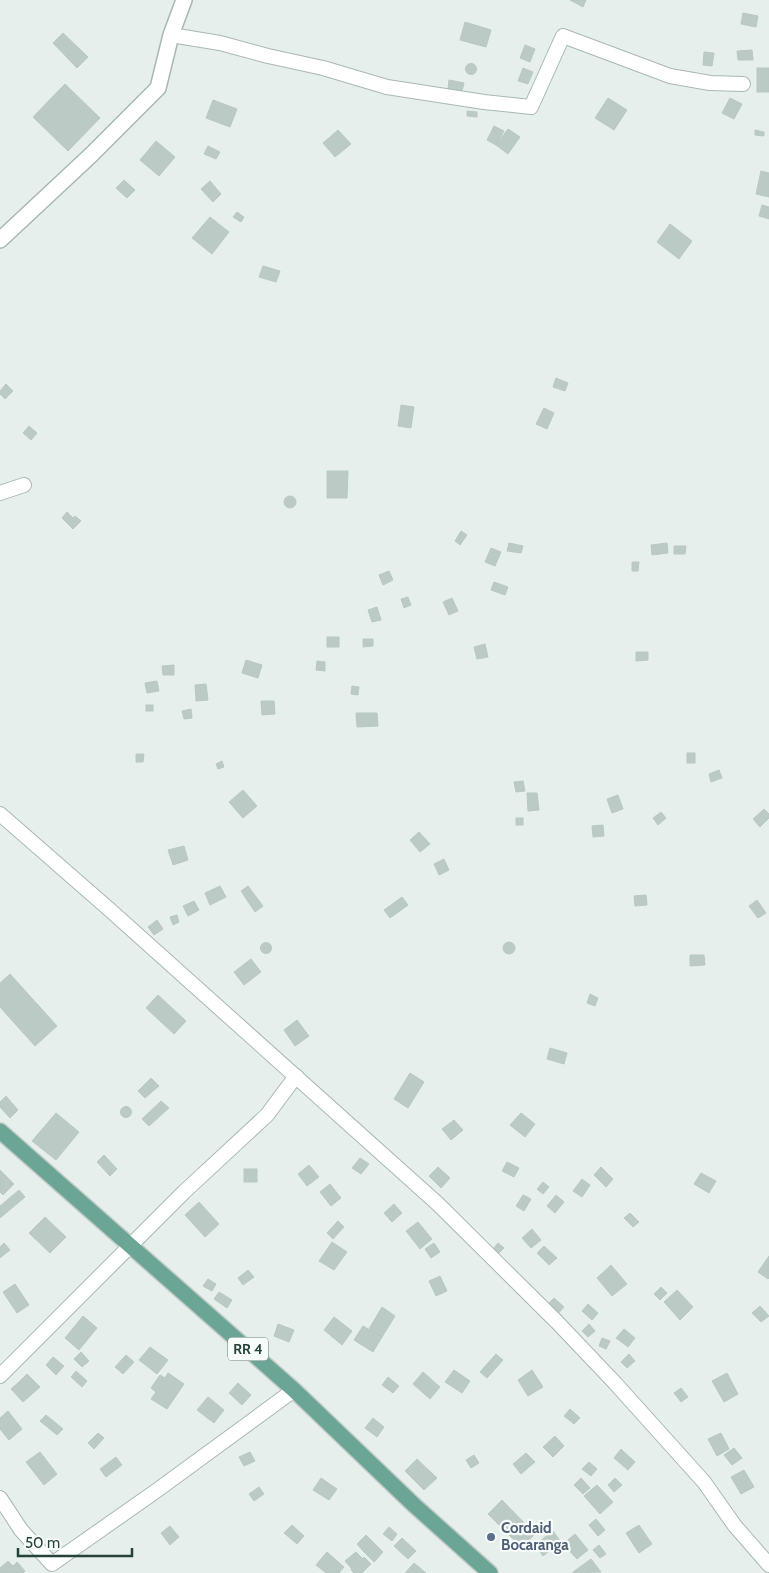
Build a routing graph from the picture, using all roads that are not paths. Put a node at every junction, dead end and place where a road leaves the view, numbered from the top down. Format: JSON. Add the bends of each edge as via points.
{"nodes":[{"id":1,"x":184,"y":0,"type":"edge"},
{"id":2,"x":171,"y":35,"type":"junction"},
{"id":3,"x":743,"y":84,"type":"dead end"},
{"id":4,"x":0,"y":240,"type":"edge"},
{"id":5,"x":24,"y":485,"type":"dead end"},
{"id":6,"x":0,"y":493,"type":"edge"},
{"id":7,"x":0,"y":814,"type":"edge"},
{"id":8,"x":296,"y":1076,"type":"junction"},
{"id":9,"x":0,"y":1131,"type":"edge"},
{"id":10,"x":131,"y":1246,"type":"junction"},
{"id":11,"x":0,"y":1376,"type":"edge"},
{"id":12,"x":294,"y":1390,"type":"junction"},
{"id":13,"x":0,"y":1498,"type":"edge"},
{"id":14,"x":769,"y":1565,"type":"edge"},
{"id":15,"x":57,"y":1569,"type":"edge"},
{"id":16,"x":490,"y":1573,"type":"edge"}],
"edges":[{"from":1,"to":2,"type":"street"},
{"from":2,"to":3,"type":"street","via":[[323,68],[387,87],[532,107],[563,36],[670,76],[710,83]]},
{"from":2,"to":4,"type":"street","via":[[158,88]]},
{"from":5,"to":6,"type":"street"},
{"from":7,"to":8,"type":"street"},
{"from":8,"to":10,"type":"street","via":[[268,1115]]},
{"from":8,"to":14,"type":"street","via":[[438,1204],[557,1322],[704,1482],[735,1526]]},
{"from":9,"to":10,"type":"main road","number":"RR 4"},
{"from":10,"to":11,"type":"street"},
{"from":10,"to":12,"type":"main road","number":"RR 4"},
{"from":12,"to":15,"type":"street","via":[[156,1491]]},
{"from":12,"to":16,"type":"main road","number":"RR 4"},
{"from":13,"to":15,"type":"street","via":[[21,1530]]}]}
